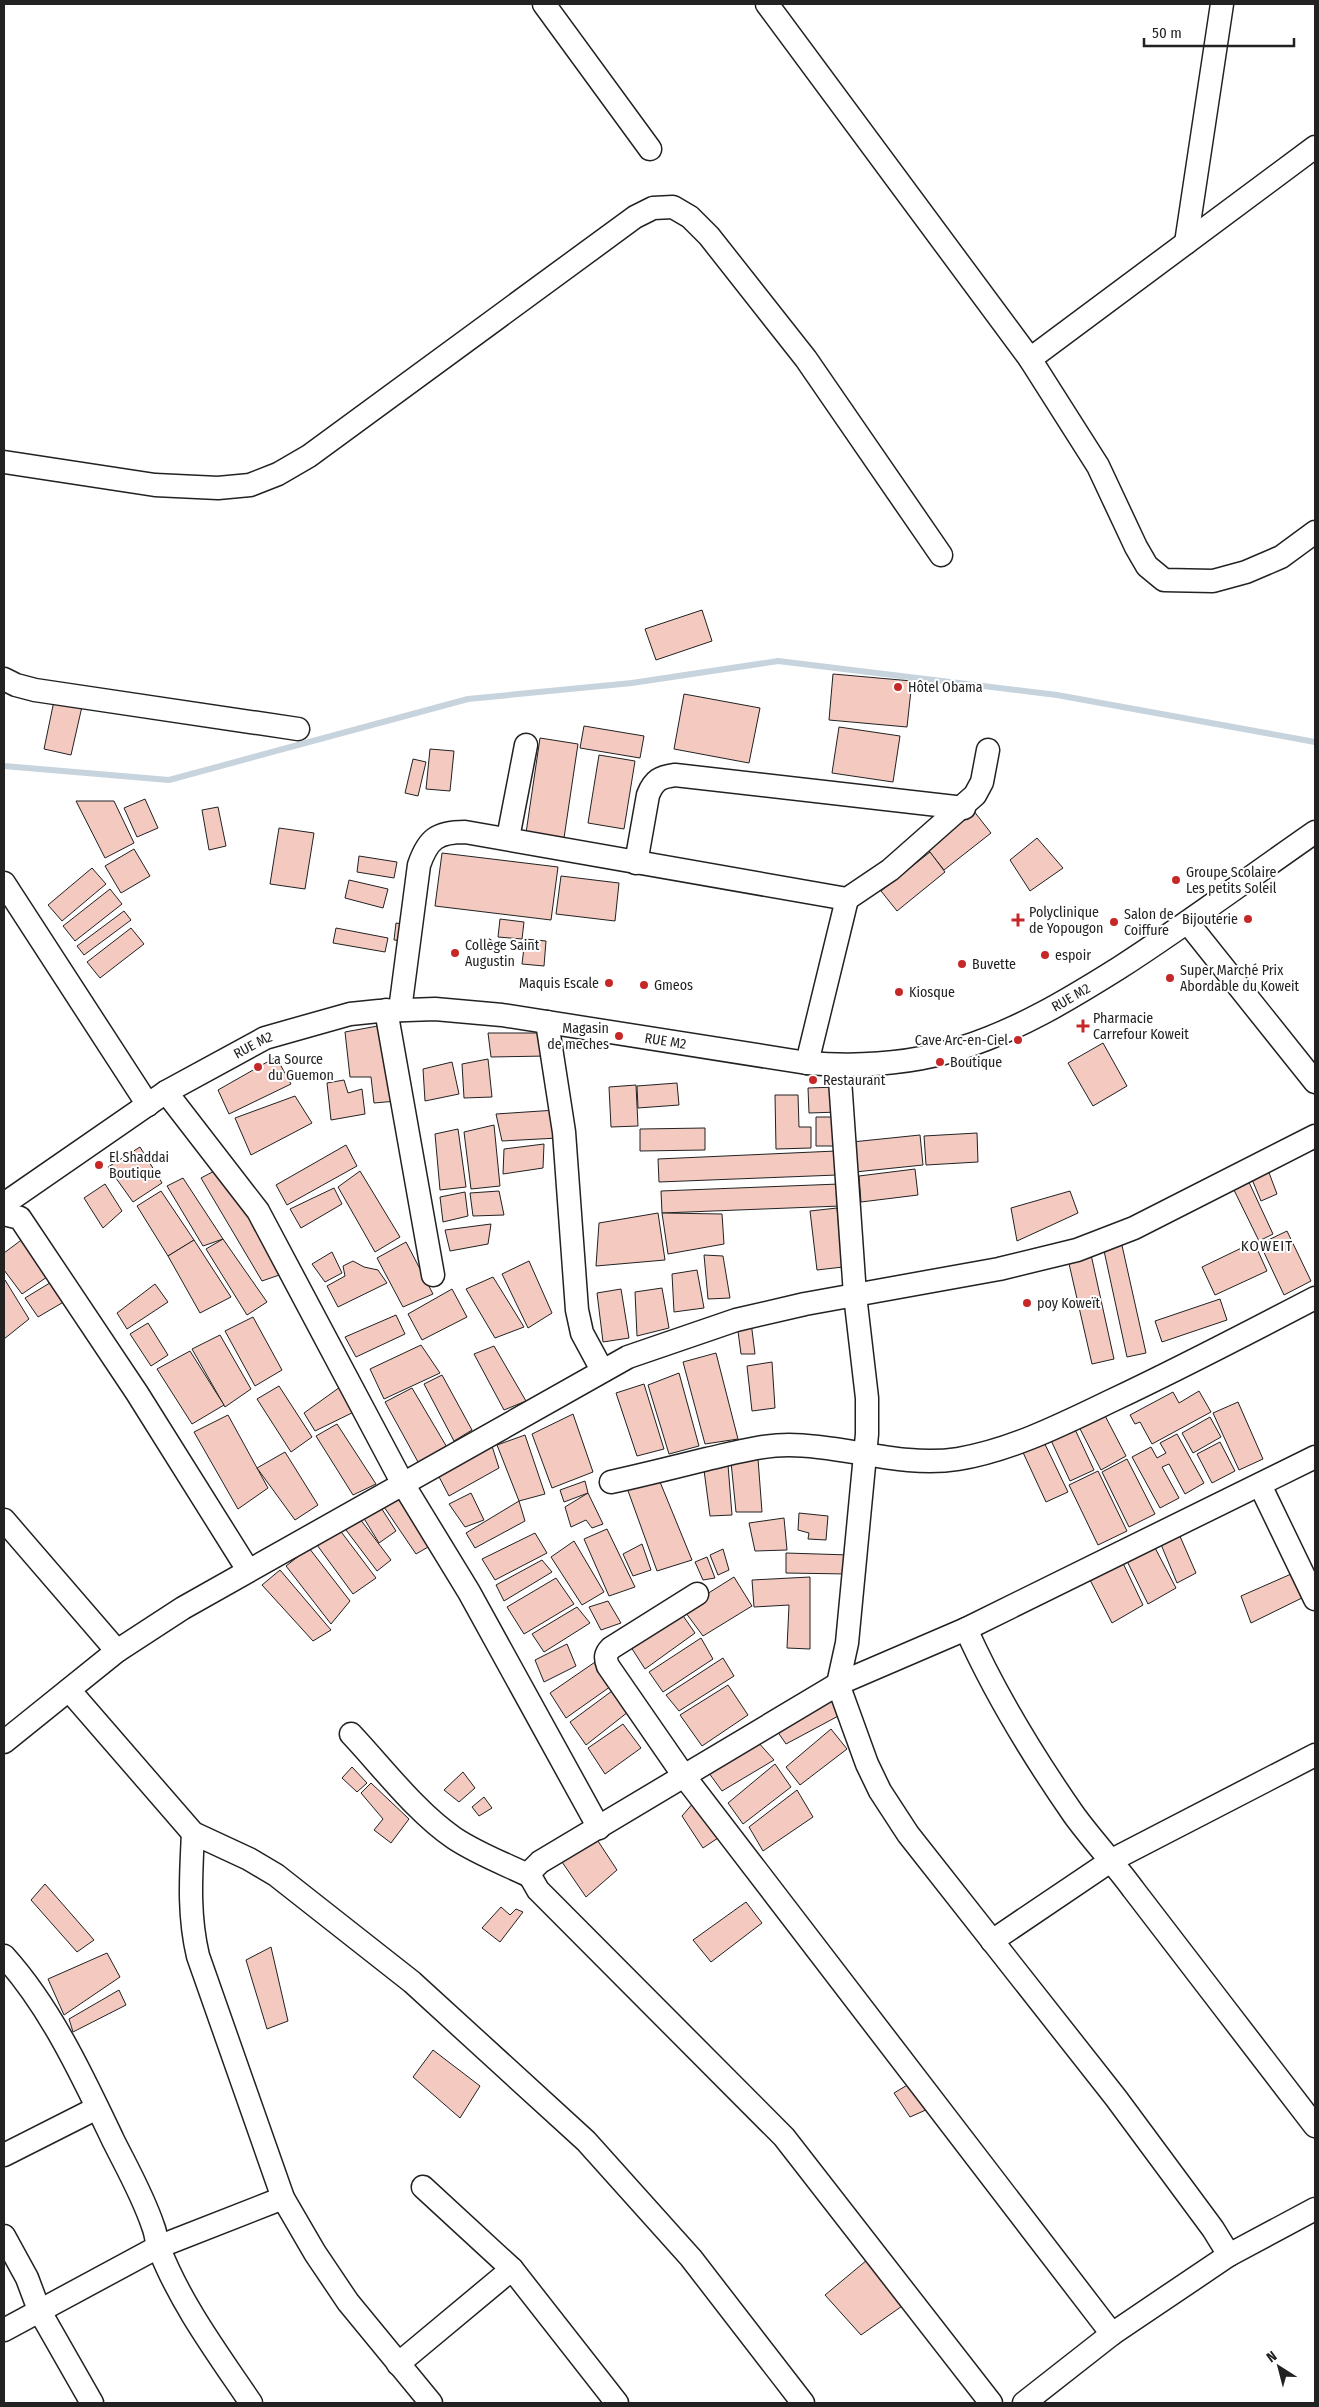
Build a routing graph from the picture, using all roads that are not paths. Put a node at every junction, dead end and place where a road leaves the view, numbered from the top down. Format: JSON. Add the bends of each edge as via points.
{"nodes":[{"id":1,"x":544,"y":4,"type":"edge"},
{"id":2,"x":767,"y":4,"type":"edge"},
{"id":3,"x":1222,"y":4,"type":"edge"},
{"id":4,"x":1315,"y":147,"type":"edge"},
{"id":5,"x":650,"y":149,"type":"dead end"},
{"id":6,"x":1186,"y":243,"type":"junction"},
{"id":7,"x":1030,"y":359,"type":"junction"},
{"id":8,"x":4,"y":462,"type":"edge"},
{"id":9,"x":1315,"y":532,"type":"edge"},
{"id":10,"x":941,"y":554,"type":"dead end"},
{"id":11,"x":4,"y":679,"type":"edge"},
{"id":12,"x":298,"y":729,"type":"dead end"},
{"id":13,"x":526,"y":745,"type":"dead end"},
{"id":14,"x":988,"y":750,"type":"dead end"},
{"id":15,"x":964,"y":808,"type":"junction"},
{"id":16,"x":1315,"y":832,"type":"edge"},
{"id":17,"x":508,"y":838,"type":"junction"},
{"id":18,"x":636,"y":863,"type":"junction"},
{"id":19,"x":4,"y":883,"type":"edge"},
{"id":20,"x":847,"y":899,"type":"junction"},
{"id":21,"x":1188,"y":923,"type":"junction"},
{"id":22,"x":393,"y":1010,"type":"junction"},
{"id":23,"x":547,"y":1022,"type":"junction"},
{"id":24,"x":807,"y":1063,"type":"junction"},
{"id":25,"x":839,"y":1065,"type":"junction"},
{"id":26,"x":1315,"y":1082,"type":"edge"},
{"id":27,"x":166,"y":1092,"type":"junction"},
{"id":28,"x":148,"y":1105,"type":"junction"},
{"id":29,"x":1315,"y":1136,"type":"edge"},
{"id":30,"x":4,"y":1204,"type":"edge"},
{"id":31,"x":4,"y":1214,"type":"edge"},
{"id":32,"x":433,"y":1275,"type":"dead end"},
{"id":33,"x":855,"y":1295,"type":"junction"},
{"id":34,"x":1315,"y":1298,"type":"edge"},
{"id":35,"x":602,"y":1370,"type":"junction"},
{"id":36,"x":865,"y":1453,"type":"junction"},
{"id":37,"x":1315,"y":1457,"type":"edge"},
{"id":38,"x":611,"y":1482,"type":"dead end"},
{"id":39,"x":403,"y":1484,"type":"junction"},
{"id":40,"x":1260,"y":1485,"type":"junction"},
{"id":41,"x":4,"y":1520,"type":"edge"},
{"id":42,"x":248,"y":1570,"type":"junction"},
{"id":43,"x":697,"y":1594,"type":"dead end"},
{"id":44,"x":1315,"y":1599,"type":"edge"},
{"id":45,"x":966,"y":1629,"type":"junction"},
{"id":46,"x":117,"y":1651,"type":"junction"},
{"id":47,"x":838,"y":1684,"type":"junction"},
{"id":48,"x":69,"y":1690,"type":"junction"},
{"id":49,"x":351,"y":1734,"type":"dead end"},
{"id":50,"x":5,"y":1739,"type":"edge"},
{"id":51,"x":1315,"y":1755,"type":"edge"},
{"id":52,"x":684,"y":1776,"type":"junction"},
{"id":53,"x":599,"y":1828,"type":"junction"},
{"id":54,"x":193,"y":1833,"type":"junction"},
{"id":55,"x":1112,"y":1860,"type":"junction"},
{"id":56,"x":530,"y":1876,"type":"junction"},
{"id":57,"x":992,"y":1941,"type":"junction"},
{"id":58,"x":4,"y":1956,"type":"edge"},
{"id":59,"x":98,"y":2108,"type":"junction"},
{"id":60,"x":1315,"y":2126,"type":"edge"},
{"id":61,"x":4,"y":2155,"type":"edge"},
{"id":62,"x":423,"y":2187,"type":"dead end"},
{"id":63,"x":283,"y":2198,"type":"junction"},
{"id":64,"x":1315,"y":2209,"type":"edge"},
{"id":65,"x":4,"y":2236,"type":"edge"},
{"id":66,"x":158,"y":2247,"type":"junction"},
{"id":67,"x":1229,"y":2255,"type":"junction"},
{"id":68,"x":512,"y":2269,"type":"junction"},
{"id":69,"x":39,"y":2310,"type":"junction"},
{"id":70,"x":4,"y":2330,"type":"edge"},
{"id":71,"x":1112,"y":2334,"type":"junction"},
{"id":72,"x":398,"y":2364,"type":"junction"},
{"id":73,"x":92,"y":2403,"type":"edge"},
{"id":74,"x":251,"y":2403,"type":"edge"},
{"id":75,"x":431,"y":2403,"type":"edge"},
{"id":76,"x":617,"y":2403,"type":"edge"},
{"id":77,"x":803,"y":2403,"type":"edge"},
{"id":78,"x":991,"y":2403,"type":"edge"},
{"id":79,"x":1024,"y":2403,"type":"edge"}],
"edges":[{"from":1,"to":5,"type":"street"},
{"from":2,"to":7,"type":"street"},
{"from":3,"to":6,"type":"street"},
{"from":4,"to":6,"type":"street"},
{"from":6,"to":7,"type":"street"},
{"from":7,"to":9,"type":"street","via":[[1098,466],[1147,566],[1164,580],[1212,581],[1246,572],[1281,557]]},
{"from":8,"to":10,"type":"street","via":[[186,488],[250,485],[309,456],[635,217],[653,208],[673,207],[690,217],[709,236],[806,359]]},
{"from":11,"to":12,"type":"street","via":[[35,690]]},
{"from":13,"to":17,"type":"street"},
{"from":14,"to":15,"type":"street","via":[[982,782]]},
{"from":15,"to":18,"type":"street","via":[[675,775],[661,777],[652,785],[648,795]]},
{"from":15,"to":20,"type":"street","via":[[890,870]]},
{"from":16,"to":21,"type":"street","name":"RUE M2"},
{"from":17,"to":18,"type":"street"},
{"from":17,"to":22,"type":"street","via":[[449,832],[435,837],[423,851]]},
{"from":18,"to":20,"type":"street"},
{"from":19,"to":28,"type":"street"},
{"from":20,"to":24,"type":"street"},
{"from":21,"to":25,"type":"street","name":"RUE M2","via":[[1065,1002],[1016,1028],[960,1049],[926,1057]]},
{"from":21,"to":26,"type":"street"},
{"from":22,"to":23,"type":"street","name":"RUE M2","via":[[454,1011]]},
{"from":22,"to":27,"type":"street","name":"RUE M2","via":[[350,1014],[265,1038]]},
{"from":22,"to":32,"type":"street"},
{"from":23,"to":24,"type":"street","name":"RUE M2"},
{"from":23,"to":35,"type":"street","via":[[564,1132],[577,1310],[582,1333]]},
{"from":24,"to":25,"type":"street","name":"RUE M2"},
{"from":25,"to":33,"type":"street"},
{"from":27,"to":28,"type":"street","name":"RUE M2"},
{"from":27,"to":39,"type":"street","via":[[258,1211]]},
{"from":28,"to":30,"type":"street","name":"RUE M2"},
{"from":29,"to":33,"type":"street","via":[[1134,1228],[1077,1250],[999,1269]]},
{"from":31,"to":42,"type":"street","via":[[20,1218],[137,1393]]},
{"from":33,"to":35,"type":"street","via":[[736,1320],[628,1356]]},
{"from":33,"to":36,"type":"street","via":[[867,1398]]},
{"from":34,"to":36,"type":"street","via":[[1205,1356],[1012,1446],[957,1459],[926,1462]]},
{"from":35,"to":39,"type":"street"},
{"from":36,"to":38,"type":"street","via":[[789,1445],[759,1447]]},
{"from":36,"to":47,"type":"street","via":[[847,1643]]},
{"from":37,"to":40,"type":"street"},
{"from":39,"to":42,"type":"street"},
{"from":39,"to":53,"type":"street","via":[[469,1592]]},
{"from":40,"to":44,"type":"street"},
{"from":40,"to":45,"type":"street"},
{"from":41,"to":46,"type":"street"},
{"from":42,"to":46,"type":"street"},
{"from":43,"to":52,"type":"street","via":[[611,1648],[605,1659]]},
{"from":45,"to":47,"type":"street"},
{"from":45,"to":55,"type":"street","via":[[982,1666],[1032,1750],[1074,1815]]},
{"from":46,"to":48,"type":"street"},
{"from":47,"to":52,"type":"street"},
{"from":47,"to":57,"type":"street","via":[[880,1791],[908,1834]]},
{"from":48,"to":50,"type":"street"},
{"from":48,"to":54,"type":"street"},
{"from":49,"to":56,"type":"street","via":[[416,1804],[452,1836],[472,1850]]},
{"from":51,"to":55,"type":"street"},
{"from":52,"to":53,"type":"street"},
{"from":52,"to":71,"type":"street"},
{"from":53,"to":56,"type":"street","via":[[540,1862]]},
{"from":54,"to":63,"type":"street","via":[[190,1901],[198,1956]]},
{"from":54,"to":77,"type":"street","via":[[276,1875],[412,1982],[576,2130],[691,2258]]},
{"from":55,"to":57,"type":"street"},
{"from":55,"to":60,"type":"street"},
{"from":56,"to":78,"type":"street","via":[[538,1890],[784,2137]]},
{"from":57,"to":67,"type":"street","via":[[1116,2098]]},
{"from":58,"to":59,"type":"street","via":[[32,1990]]},
{"from":59,"to":61,"type":"street"},
{"from":59,"to":66,"type":"street","via":[[145,2206]]},
{"from":62,"to":68,"type":"street"},
{"from":63,"to":66,"type":"street"},
{"from":63,"to":72,"type":"street","via":[[348,2302]]},
{"from":64,"to":67,"type":"street"},
{"from":65,"to":69,"type":"street","via":[[27,2278]]},
{"from":66,"to":69,"type":"street"},
{"from":66,"to":74,"type":"street","via":[[200,2325]]},
{"from":67,"to":71,"type":"street"},
{"from":68,"to":72,"type":"street"},
{"from":68,"to":76,"type":"street"},
{"from":69,"to":70,"type":"street"},
{"from":69,"to":73,"type":"street"},
{"from":71,"to":79,"type":"street"},
{"from":72,"to":75,"type":"street"}]}
